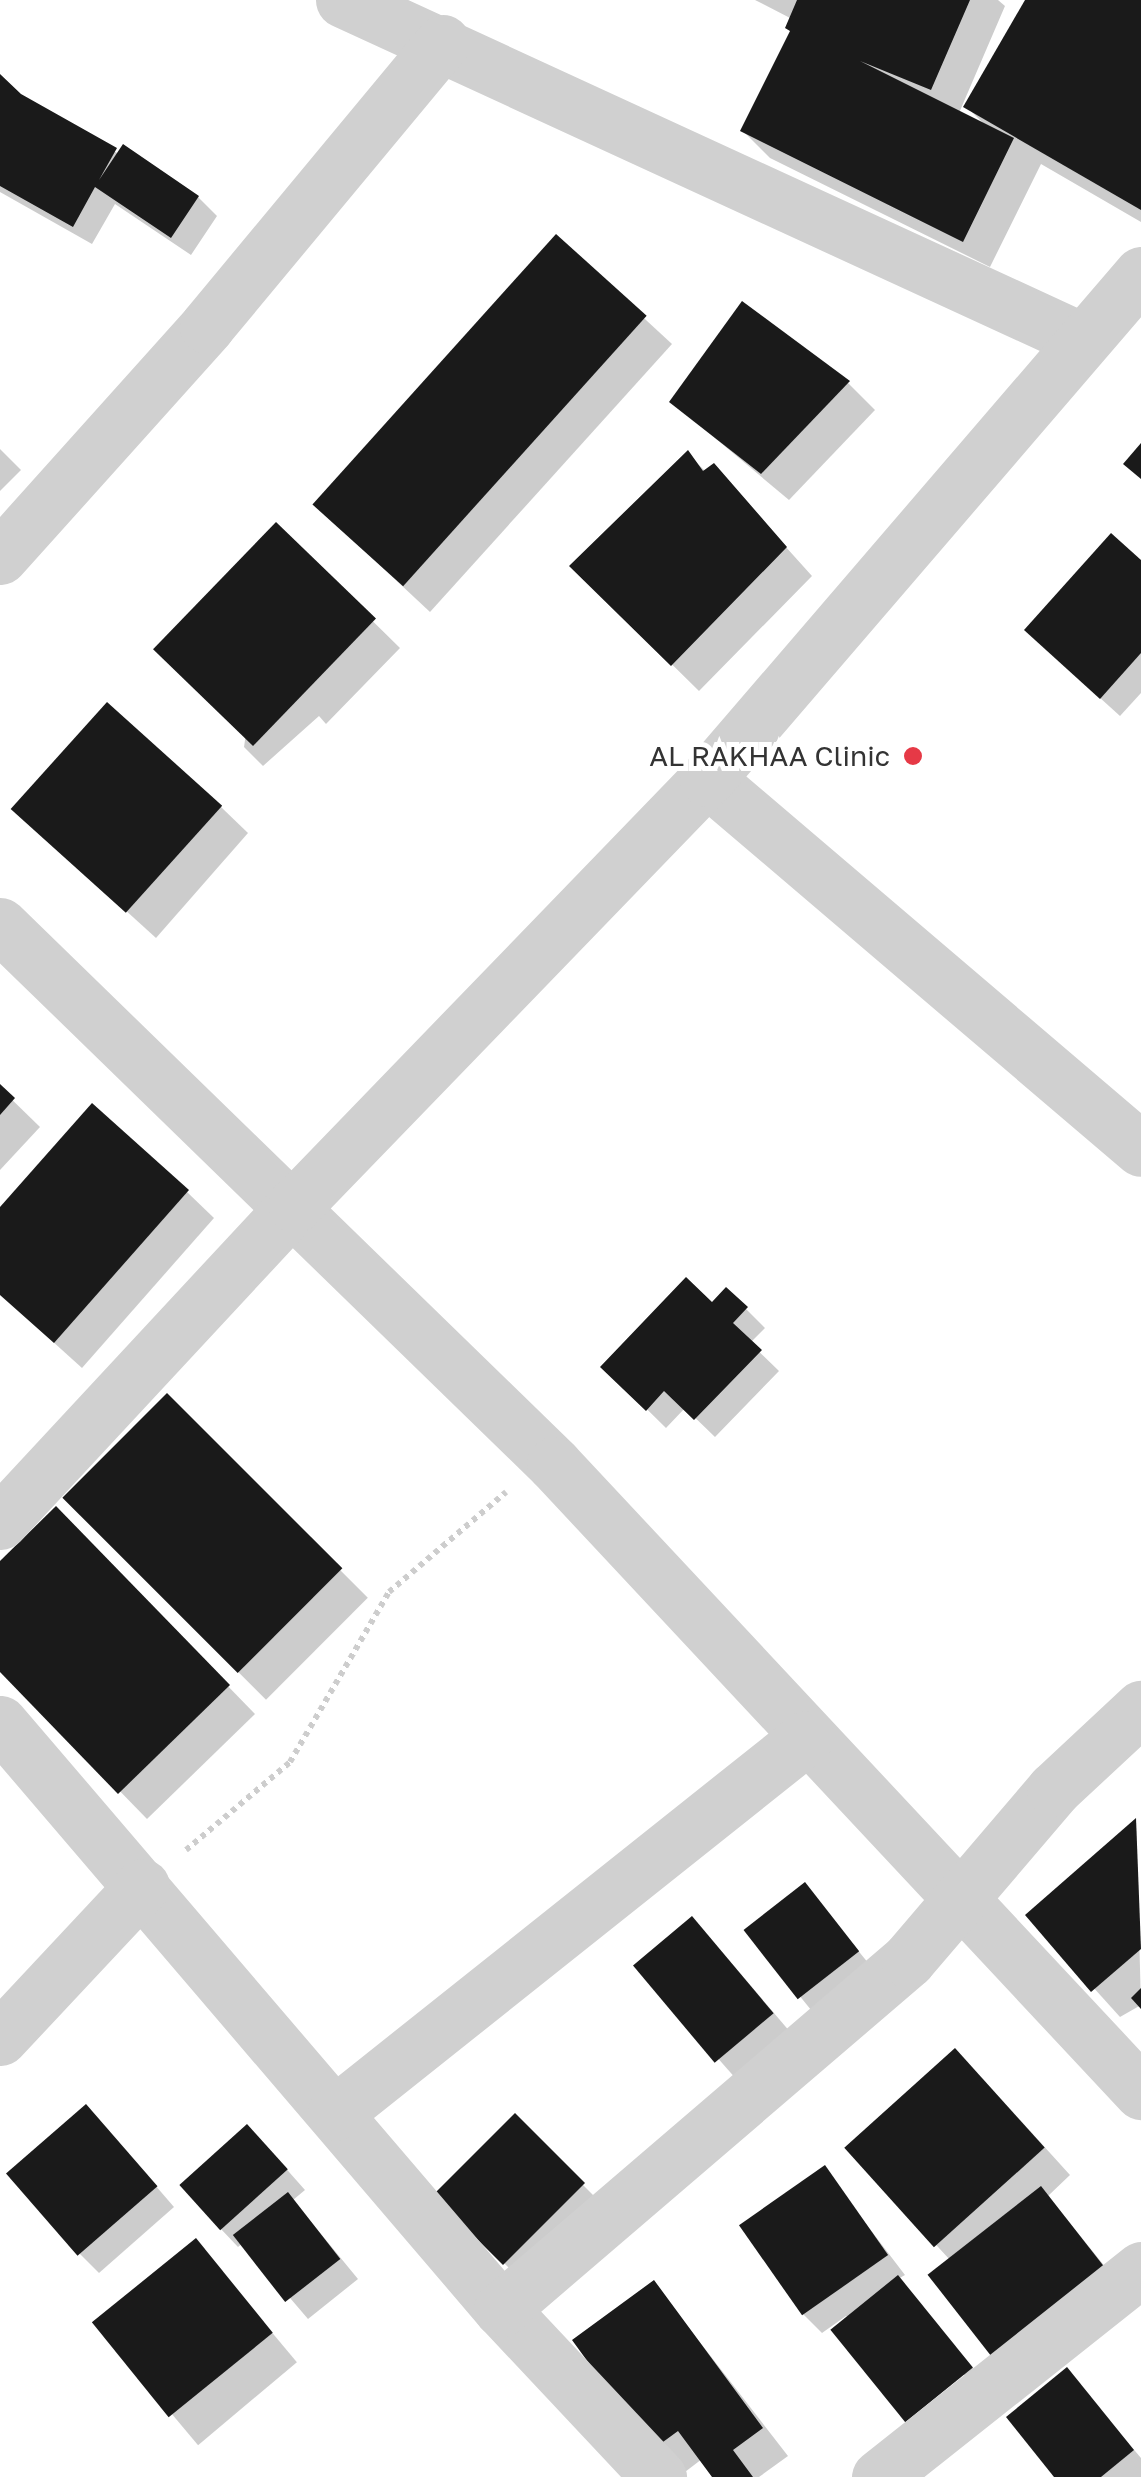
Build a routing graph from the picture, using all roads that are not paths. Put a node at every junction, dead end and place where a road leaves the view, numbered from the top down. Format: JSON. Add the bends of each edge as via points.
{"nodes":[{"id":1,"x":344,"y":0,"type":"edge"},
{"id":2,"x":443,"y":42,"type":"junction"},
{"id":3,"x":1141,"y":274,"type":"edge"},
{"id":4,"x":1080,"y":339,"type":"junction"},
{"id":5,"x":0,"y":558,"type":"edge"},
{"id":6,"x":707,"y":779,"type":"junction"},
{"id":7,"x":0,"y":925,"type":"edge"},
{"id":8,"x":1141,"y":1149,"type":"edge"},
{"id":9,"x":295,"y":1205,"type":"junction"},
{"id":10,"x":0,"y":1522,"type":"edge"},
{"id":11,"x":1141,"y":1708,"type":"edge"},
{"id":12,"x":0,"y":1723,"type":"edge"},
{"id":13,"x":806,"y":1738,"type":"junction"},
{"id":14,"x":142,"y":1886,"type":"junction"},
{"id":15,"x":956,"y":1900,"type":"junction"},
{"id":16,"x":0,"y":2038,"type":"edge"},
{"id":17,"x":1141,"y":2092,"type":"edge"},
{"id":18,"x":335,"y":2113,"type":"junction"},
{"id":19,"x":1141,"y":2269,"type":"edge"},
{"id":20,"x":501,"y":2308,"type":"junction"},
{"id":21,"x":659,"y":2477,"type":"edge"},
{"id":22,"x":879,"y":2477,"type":"edge"}],
"edges":[{"from":1,"to":2,"type":"street"},
{"from":2,"to":4,"type":"street"},
{"from":2,"to":5,"type":"street","via":[[206,326]]},
{"from":3,"to":4,"type":"street"},
{"from":4,"to":6,"type":"street"},
{"from":6,"to":8,"type":"street"},
{"from":6,"to":9,"type":"street"},
{"from":7,"to":9,"type":"street"},
{"from":9,"to":10,"type":"street"},
{"from":9,"to":13,"type":"street","via":[[554,1464]]},
{"from":11,"to":15,"type":"street","via":[[1054,1789]]},
{"from":12,"to":14,"type":"street"},
{"from":13,"to":15,"type":"street"},
{"from":13,"to":18,"type":"street"},
{"from":14,"to":16,"type":"street"},
{"from":14,"to":18,"type":"street"},
{"from":15,"to":17,"type":"street"},
{"from":15,"to":20,"type":"street","via":[[908,1960]]},
{"from":18,"to":20,"type":"street"},
{"from":19,"to":22,"type":"street"},
{"from":20,"to":21,"type":"street"}]}
